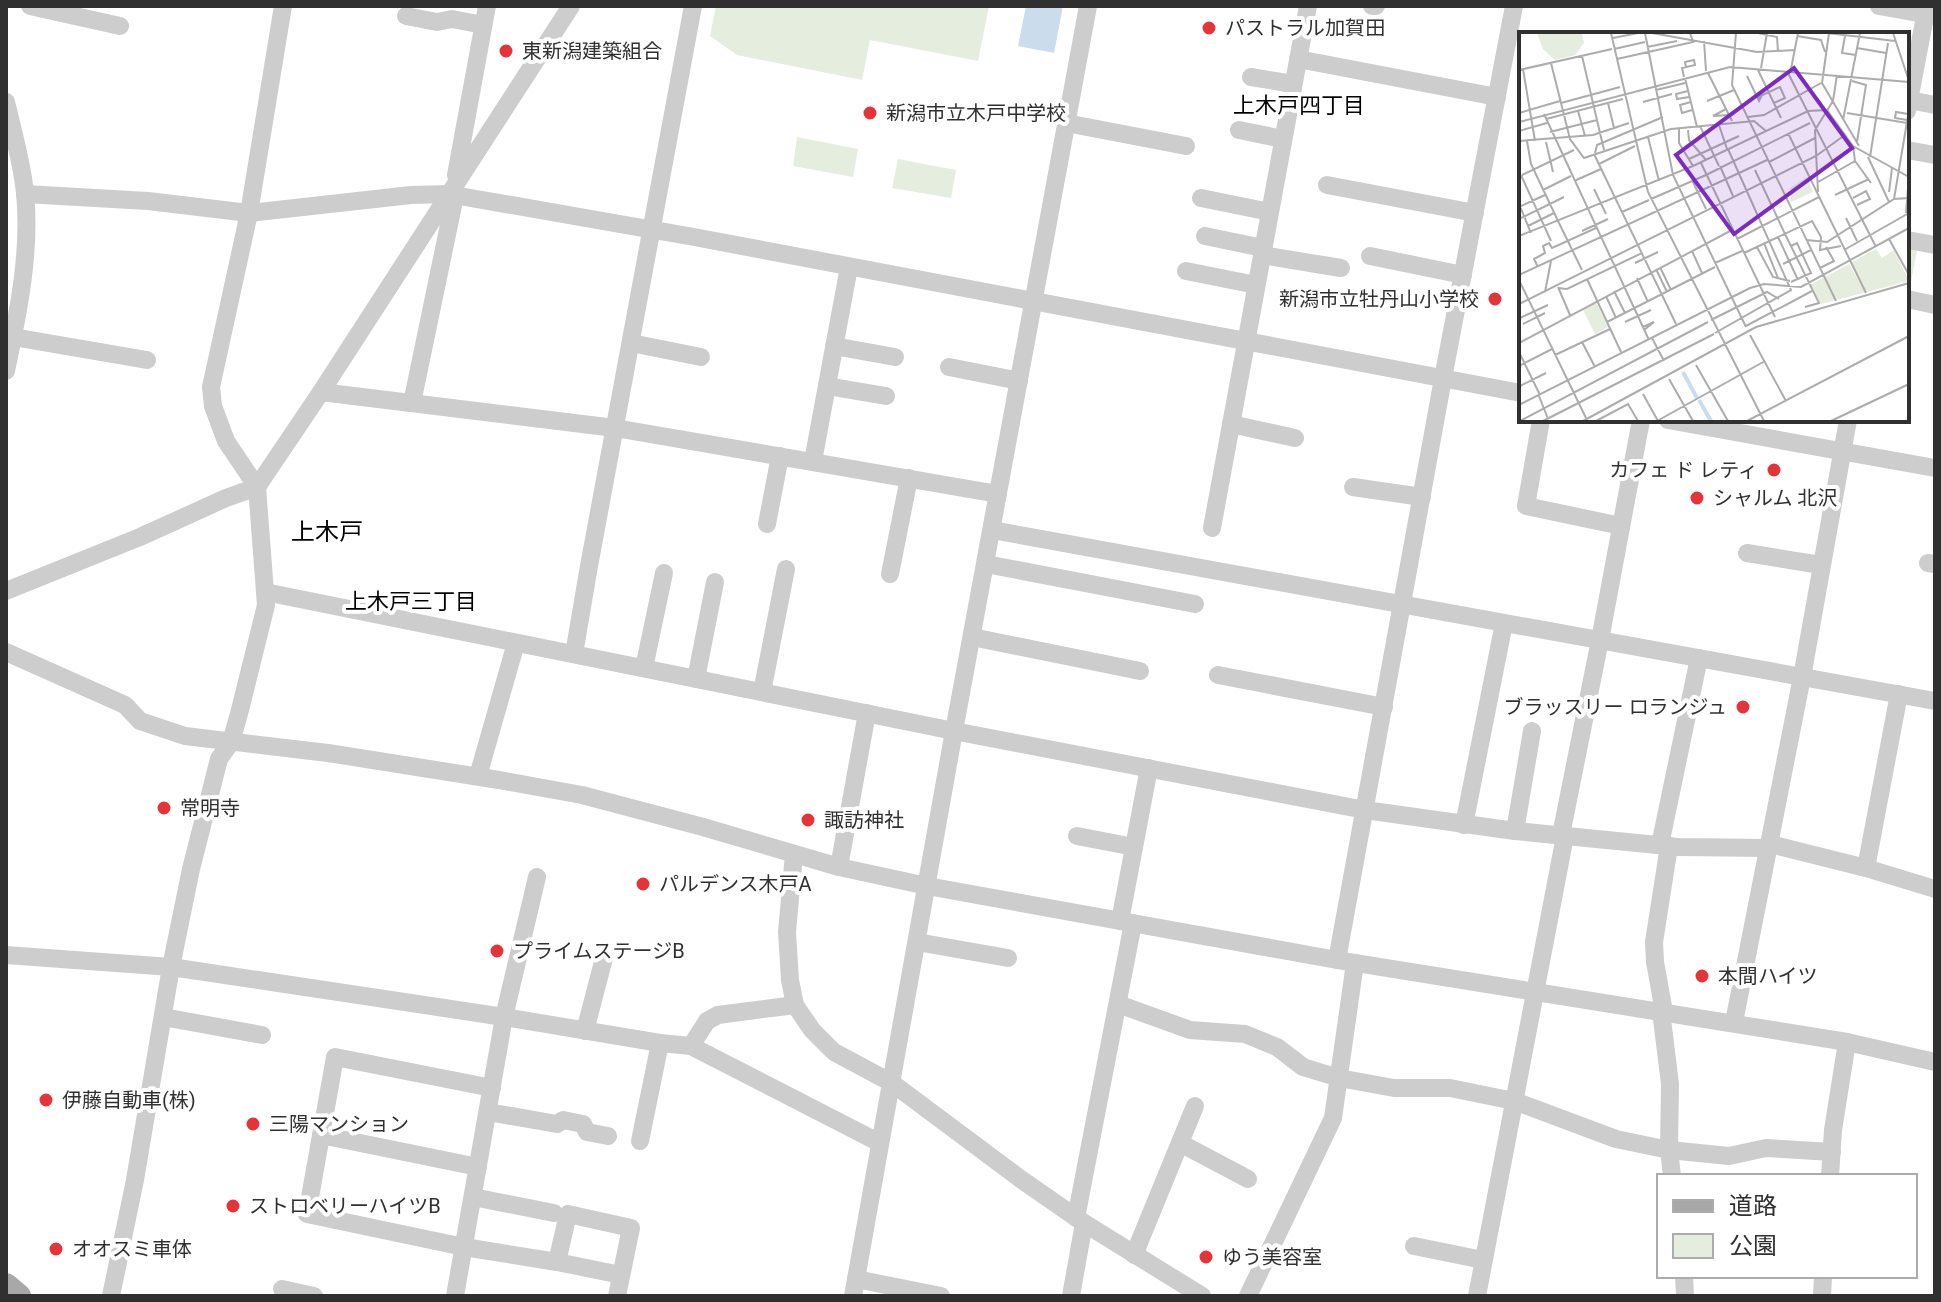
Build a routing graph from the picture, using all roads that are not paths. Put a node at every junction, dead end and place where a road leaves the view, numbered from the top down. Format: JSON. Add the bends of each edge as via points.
{"nodes":[{"id":1,"x":30,"y":6,"type":"edge"},
{"id":2,"x":283,"y":6,"type":"edge"},
{"id":3,"x":487,"y":6,"type":"edge"},
{"id":4,"x":571,"y":6,"type":"edge"},
{"id":5,"x":693,"y":6,"type":"edge"},
{"id":6,"x":1088,"y":6,"type":"edge"},
{"id":7,"x":1308,"y":6,"type":"edge"},
{"id":8,"x":1514,"y":6,"type":"edge"},
{"id":9,"x":1879,"y":6,"type":"edge"},
{"id":10,"x":1929,"y":12,"type":"edge"},
{"id":11,"x":406,"y":16,"type":"dead end"},
{"id":12,"x":483,"y":25,"type":"junction"},
{"id":13,"x":120,"y":26,"type":"dead end"},
{"id":14,"x":1298,"y":59,"type":"junction"},
{"id":15,"x":1916,"y":61,"type":"junction"},
{"id":16,"x":1935,"y":63,"type":"edge"},
{"id":17,"x":1512,"y":69,"type":"edge"},
{"id":18,"x":1251,"y":77,"type":"dead end"},
{"id":19,"x":1293,"y":84,"type":"junction"},
{"id":20,"x":1497,"y":97,"type":"junction"},
{"id":21,"x":1909,"y":100,"type":"edge"},
{"id":22,"x":6,"y":102,"type":"edge"},
{"id":23,"x":1935,"y":105,"type":"edge"},
{"id":24,"x":1909,"y":106,"type":"edge"},
{"id":25,"x":1066,"y":123,"type":"junction"},
{"id":26,"x":1239,"y":130,"type":"dead end"},
{"id":27,"x":1283,"y":139,"type":"junction"},
{"id":28,"x":1186,"y":146,"type":"dead end"},
{"id":29,"x":1909,"y":150,"type":"edge"},
{"id":30,"x":1935,"y":155,"type":"edge"},
{"id":31,"x":1327,"y":185,"type":"dead end"},
{"id":32,"x":452,"y":192,"type":"junction"},
{"id":33,"x":25,"y":194,"type":"junction"},
{"id":34,"x":1201,"y":198,"type":"dead end"},
{"id":35,"x":1270,"y":212,"type":"junction"},
{"id":36,"x":249,"y":213,"type":"junction"},
{"id":37,"x":1475,"y":213,"type":"junction"},
{"id":38,"x":651,"y":230,"type":"junction"},
{"id":39,"x":1205,"y":236,"type":"dead end"},
{"id":40,"x":1909,"y":240,"type":"edge"},
{"id":41,"x":1935,"y":245,"type":"edge"},
{"id":42,"x":413,"y":249,"type":"junction"},
{"id":43,"x":1262,"y":251,"type":"junction"},
{"id":44,"x":1370,"y":256,"type":"dead end"},
{"id":45,"x":440,"y":266,"type":"junction"},
{"id":46,"x":849,"y":267,"type":"junction"},
{"id":47,"x":1341,"y":268,"type":"dead end"},
{"id":48,"x":1186,"y":271,"type":"dead end"},
{"id":49,"x":1463,"y":275,"type":"junction"},
{"id":50,"x":1256,"y":285,"type":"junction"},
{"id":51,"x":1909,"y":299,"type":"edge"},
{"id":52,"x":1034,"y":301,"type":"junction"},
{"id":53,"x":1935,"y":305,"type":"edge"},
{"id":54,"x":13,"y":337,"type":"junction"},
{"id":55,"x":1246,"y":342,"type":"junction"},
{"id":56,"x":631,"y":343,"type":"junction"},
{"id":57,"x":834,"y":346,"type":"junction"},
{"id":58,"x":701,"y":357,"type":"dead end"},
{"id":59,"x":895,"y":357,"type":"dead end"},
{"id":60,"x":147,"y":360,"type":"dead end"},
{"id":61,"x":949,"y":367,"type":"dead end"},
{"id":62,"x":6,"y":371,"type":"edge"},
{"id":63,"x":1443,"y":380,"type":"junction"},
{"id":64,"x":1019,"y":381,"type":"junction"},
{"id":65,"x":827,"y":386,"type":"junction"},
{"id":66,"x":321,"y":392,"type":"junction"},
{"id":67,"x":1519,"y":393,"type":"edge"},
{"id":68,"x":886,"y":396,"type":"dead end"},
{"id":69,"x":412,"y":403,"type":"junction"},
{"id":70,"x":1541,"y":422,"type":"edge"},
{"id":71,"x":1641,"y":422,"type":"edge"},
{"id":72,"x":1679,"y":422,"type":"edge"},
{"id":73,"x":1848,"y":422,"type":"edge"},
{"id":74,"x":1231,"y":424,"type":"junction"},
{"id":75,"x":615,"y":428,"type":"junction"},
{"id":76,"x":1295,"y":438,"type":"dead end"},
{"id":77,"x":1843,"y":451,"type":"junction"},
{"id":78,"x":780,"y":456,"type":"junction"},
{"id":79,"x":813,"y":461,"type":"junction"},
{"id":80,"x":1935,"y":468,"type":"edge"},
{"id":81,"x":909,"y":478,"type":"junction"},
{"id":82,"x":257,"y":487,"type":"junction"},
{"id":83,"x":1353,"y":487,"type":"dead end"},
{"id":84,"x":998,"y":494,"type":"junction"},
{"id":85,"x":1422,"y":497,"type":"junction"},
{"id":86,"x":767,"y":524,"type":"dead end"},
{"id":87,"x":1621,"y":526,"type":"junction"},
{"id":88,"x":1212,"y":528,"type":"dead end"},
{"id":89,"x":992,"y":530,"type":"junction"},
{"id":90,"x":1747,"y":553,"type":"dead end"},
{"id":91,"x":986,"y":564,"type":"junction"},
{"id":92,"x":1821,"y":565,"type":"junction"},
{"id":93,"x":786,"y":569,"type":"dead end"},
{"id":94,"x":664,"y":573,"type":"dead end"},
{"id":95,"x":890,"y":574,"type":"dead end"},
{"id":96,"x":715,"y":582,"type":"dead end"},
{"id":97,"x":6,"y":591,"type":"edge"},
{"id":98,"x":265,"y":592,"type":"junction"},
{"id":99,"x":1195,"y":604,"type":"dead end"},
{"id":100,"x":1403,"y":605,"type":"junction"},
{"id":101,"x":1504,"y":623,"type":"junction"},
{"id":102,"x":972,"y":637,"type":"junction"},
{"id":103,"x":1600,"y":640,"type":"junction"},
{"id":104,"x":516,"y":643,"type":"junction"},
{"id":105,"x":6,"y":652,"type":"edge"},
{"id":106,"x":574,"y":654,"type":"junction"},
{"id":107,"x":1699,"y":658,"type":"junction"},
{"id":108,"x":644,"y":668,"type":"junction"},
{"id":109,"x":1140,"y":671,"type":"dead end"},
{"id":110,"x":1218,"y":675,"type":"dead end"},
{"id":111,"x":1802,"y":677,"type":"junction"},
{"id":112,"x":696,"y":679,"type":"junction"},
{"id":113,"x":762,"y":692,"type":"junction"},
{"id":114,"x":1899,"y":694,"type":"junction"},
{"id":115,"x":1935,"y":701,"type":"edge"},
{"id":116,"x":1384,"y":707,"type":"junction"},
{"id":117,"x":867,"y":713,"type":"junction"},
{"id":118,"x":954,"y":731,"type":"junction"},
{"id":119,"x":1532,"y":731,"type":"dead end"},
{"id":120,"x":231,"y":742,"type":"junction"},
{"id":121,"x":1149,"y":768,"type":"junction"},
{"id":122,"x":478,"y":776,"type":"junction"},
{"id":123,"x":1365,"y":810,"type":"junction"},
{"id":124,"x":1464,"y":825,"type":"junction"},
{"id":125,"x":1515,"y":831,"type":"junction"},
{"id":126,"x":1077,"y":836,"type":"dead end"},
{"id":127,"x":1563,"y":836,"type":"junction"},
{"id":128,"x":1664,"y":846,"type":"junction"},
{"id":129,"x":1769,"y":846,"type":"junction"},
{"id":130,"x":1134,"y":847,"type":"junction"},
{"id":131,"x":794,"y":854,"type":"junction"},
{"id":132,"x":839,"y":867,"type":"junction"},
{"id":133,"x":1866,"y":868,"type":"junction"},
{"id":134,"x":537,"y":877,"type":"dead end"},
{"id":135,"x":927,"y":886,"type":"junction"},
{"id":136,"x":1935,"y":889,"type":"edge"},
{"id":137,"x":1126,"y":922,"type":"junction"},
{"id":138,"x":917,"y":942,"type":"junction"},
{"id":139,"x":6,"y":955,"type":"edge"},
{"id":140,"x":604,"y":958,"type":"dead end"},
{"id":141,"x":1008,"y":958,"type":"dead end"},
{"id":142,"x":1346,"y":961,"type":"junction"},
{"id":143,"x":171,"y":967,"type":"junction"},
{"id":144,"x":1536,"y":993,"type":"junction"},
{"id":145,"x":1118,"y":1004,"type":"junction"},
{"id":146,"x":795,"y":1005,"type":"junction"},
{"id":147,"x":1662,"y":1012,"type":"junction"},
{"id":148,"x":163,"y":1017,"type":"junction"},
{"id":149,"x":504,"y":1017,"type":"junction"},
{"id":150,"x":1734,"y":1022,"type":"junction"},
{"id":151,"x":585,"y":1031,"type":"junction"},
{"id":152,"x":262,"y":1035,"type":"dead end"},
{"id":153,"x":1847,"y":1042,"type":"junction"},
{"id":154,"x":660,"y":1043,"type":"junction"},
{"id":155,"x":691,"y":1046,"type":"junction"},
{"id":156,"x":1935,"y":1062,"type":"edge"},
{"id":157,"x":1339,"y":1078,"type":"junction"},
{"id":158,"x":892,"y":1083,"type":"junction"},
{"id":159,"x":492,"y":1088,"type":"junction"},
{"id":160,"x":1514,"y":1101,"type":"junction"},
{"id":161,"x":1195,"y":1106,"type":"dead end"},
{"id":162,"x":488,"y":1112,"type":"junction"},
{"id":163,"x":321,"y":1135,"type":"junction"},
{"id":164,"x":608,"y":1136,"type":"dead end"},
{"id":165,"x":640,"y":1141,"type":"dead end"},
{"id":166,"x":880,"y":1143,"type":"junction"},
{"id":167,"x":1180,"y":1143,"type":"junction"},
{"id":168,"x":1669,"y":1150,"type":"junction"},
{"id":169,"x":1832,"y":1152,"type":"junction"},
{"id":170,"x":478,"y":1167,"type":"junction"},
{"id":171,"x":1672,"y":1174,"type":"edge"},
{"id":172,"x":1830,"y":1174,"type":"edge"},
{"id":173,"x":1248,"y":1179,"type":"dead end"},
{"id":174,"x":473,"y":1197,"type":"junction"},
{"id":175,"x":554,"y":1213,"type":"dead end"},
{"id":176,"x":1080,"y":1220,"type":"junction"},
{"id":177,"x":1414,"y":1246,"type":"dead end"},
{"id":178,"x":464,"y":1247,"type":"junction"},
{"id":179,"x":1134,"y":1255,"type":"junction"},
{"id":180,"x":1483,"y":1260,"type":"junction"},
{"id":181,"x":557,"y":1262,"type":"junction"},
{"id":182,"x":621,"y":1275,"type":"junction"},
{"id":183,"x":6,"y":1285,"type":"edge"},
{"id":184,"x":855,"y":1288,"type":"edge"},
{"id":185,"x":282,"y":1289,"type":"dead end"},
{"id":186,"x":19,"y":1296,"type":"edge"},
{"id":187,"x":111,"y":1296,"type":"edge"},
{"id":188,"x":314,"y":1296,"type":"edge"},
{"id":189,"x":455,"y":1296,"type":"edge"},
{"id":190,"x":617,"y":1296,"type":"edge"},
{"id":191,"x":941,"y":1296,"type":"edge"},
{"id":192,"x":1071,"y":1296,"type":"edge"},
{"id":193,"x":1202,"y":1296,"type":"edge"},
{"id":194,"x":1248,"y":1296,"type":"edge"},
{"id":195,"x":1477,"y":1296,"type":"edge"}],
"edges":[{"from":1,"to":13,"type":"street"},
{"from":2,"to":36,"type":"street"},
{"from":3,"to":12,"type":"street"},
{"from":4,"to":32,"type":"street"},
{"from":5,"to":38,"type":"street"},
{"from":6,"to":25,"type":"street"},
{"from":7,"to":14,"type":"street"},
{"from":8,"to":17,"type":"street"},
{"from":9,"to":10,"type":"street"},
{"from":10,"to":15,"type":"street"},
{"from":11,"to":12,"type":"street"},
{"from":12,"to":32,"type":"street"},
{"from":14,"to":19,"type":"street"},
{"from":14,"to":20,"type":"street"},
{"from":15,"to":16,"type":"street"},
{"from":15,"to":21,"type":"street"},
{"from":17,"to":20,"type":"street"},
{"from":18,"to":19,"type":"street"},
{"from":19,"to":27,"type":"street"},
{"from":20,"to":37,"type":"street"},
{"from":22,"to":33,"type":"street"},
{"from":23,"to":24,"type":"street"},
{"from":25,"to":28,"type":"street"},
{"from":25,"to":52,"type":"street"},
{"from":26,"to":27,"type":"street"},
{"from":27,"to":35,"type":"street"},
{"from":29,"to":30,"type":"street"},
{"from":31,"to":37,"type":"street"},
{"from":32,"to":36,"type":"street"},
{"from":32,"to":38,"type":"street"},
{"from":32,"to":42,"type":"street"},
{"from":32,"to":45,"type":"street"},
{"from":33,"to":36,"type":"street"},
{"from":33,"to":54,"type":"street","via":[[26,247]]},
{"from":34,"to":35,"type":"street"},
{"from":35,"to":43,"type":"street"},
{"from":36,"to":82,"type":"street","via":[[211,387],[226,441]]},
{"from":37,"to":49,"type":"street"},
{"from":38,"to":46,"type":"street"},
{"from":38,"to":56,"type":"street"},
{"from":39,"to":43,"type":"street"},
{"from":40,"to":41,"type":"street"},
{"from":42,"to":45,"type":"street"},
{"from":42,"to":66,"type":"street"},
{"from":43,"to":47,"type":"street"},
{"from":43,"to":50,"type":"street"},
{"from":44,"to":49,"type":"street"},
{"from":45,"to":69,"type":"street"},
{"from":46,"to":52,"type":"street"},
{"from":46,"to":57,"type":"street"},
{"from":48,"to":50,"type":"street"},
{"from":49,"to":63,"type":"street"},
{"from":50,"to":55,"type":"street"},
{"from":51,"to":53,"type":"street"},
{"from":52,"to":55,"type":"street"},
{"from":52,"to":64,"type":"street"},
{"from":54,"to":60,"type":"street"},
{"from":54,"to":62,"type":"street"},
{"from":55,"to":63,"type":"street"},
{"from":55,"to":74,"type":"street"},
{"from":56,"to":58,"type":"street"},
{"from":56,"to":75,"type":"street"},
{"from":57,"to":59,"type":"street"},
{"from":57,"to":65,"type":"street"},
{"from":61,"to":64,"type":"street"},
{"from":63,"to":67,"type":"street"},
{"from":63,"to":85,"type":"street"},
{"from":64,"to":84,"type":"street"},
{"from":65,"to":68,"type":"street"},
{"from":65,"to":79,"type":"street"},
{"from":66,"to":69,"type":"street"},
{"from":66,"to":82,"type":"street"},
{"from":69,"to":75,"type":"street"},
{"from":70,"to":87,"type":"street","via":[[1526,506]]},
{"from":71,"to":87,"type":"street"},
{"from":72,"to":77,"type":"street"},
{"from":73,"to":77,"type":"street"},
{"from":74,"to":76,"type":"street"},
{"from":74,"to":88,"type":"street"},
{"from":75,"to":78,"type":"street"},
{"from":75,"to":106,"type":"street"},
{"from":77,"to":80,"type":"street"},
{"from":77,"to":92,"type":"street"},
{"from":78,"to":79,"type":"street"},
{"from":78,"to":86,"type":"street"},
{"from":79,"to":81,"type":"street"},
{"from":81,"to":84,"type":"street"},
{"from":81,"to":95,"type":"street"},
{"from":82,"to":97,"type":"street"},
{"from":82,"to":98,"type":"street"},
{"from":83,"to":85,"type":"street"},
{"from":84,"to":89,"type":"street"},
{"from":85,"to":100,"type":"street"},
{"from":87,"to":103,"type":"street"},
{"from":89,"to":91,"type":"street"},
{"from":89,"to":100,"type":"street"},
{"from":90,"to":92,"type":"street"},
{"from":91,"to":99,"type":"street"},
{"from":91,"to":102,"type":"street"},
{"from":92,"to":111,"type":"street"},
{"from":93,"to":113,"type":"street"},
{"from":94,"to":108,"type":"street"},
{"from":96,"to":112,"type":"street"},
{"from":98,"to":104,"type":"street"},
{"from":98,"to":120,"type":"street"},
{"from":100,"to":101,"type":"street"},
{"from":100,"to":116,"type":"street"},
{"from":101,"to":103,"type":"street"},
{"from":101,"to":124,"type":"street"},
{"from":102,"to":109,"type":"street"},
{"from":102,"to":118,"type":"street"},
{"from":103,"to":107,"type":"street"},
{"from":103,"to":127,"type":"street"},
{"from":104,"to":106,"type":"street"},
{"from":104,"to":122,"type":"street"},
{"from":105,"to":120,"type":"street","via":[[125,705],[140,721],[185,736]]},
{"from":106,"to":108,"type":"street"},
{"from":107,"to":111,"type":"street"},
{"from":107,"to":128,"type":"street"},
{"from":108,"to":112,"type":"street"},
{"from":110,"to":116,"type":"street"},
{"from":111,"to":114,"type":"street"},
{"from":111,"to":129,"type":"street"},
{"from":112,"to":113,"type":"street"},
{"from":113,"to":117,"type":"street"},
{"from":114,"to":115,"type":"street"},
{"from":114,"to":133,"type":"street"},
{"from":116,"to":123,"type":"street"},
{"from":117,"to":118,"type":"street"},
{"from":117,"to":132,"type":"street"},
{"from":118,"to":121,"type":"street"},
{"from":118,"to":135,"type":"street"},
{"from":119,"to":125,"type":"street"},
{"from":120,"to":122,"type":"street"},
{"from":120,"to":143,"type":"street","via":[[219,759],[206,805]]},
{"from":121,"to":123,"type":"street"},
{"from":121,"to":130,"type":"street"},
{"from":122,"to":131,"type":"street","via":[[582,795]]},
{"from":123,"to":124,"type":"street"},
{"from":123,"to":142,"type":"street"},
{"from":124,"to":125,"type":"street"},
{"from":125,"to":127,"type":"street"},
{"from":126,"to":130,"type":"street"},
{"from":127,"to":128,"type":"street"},
{"from":127,"to":144,"type":"street"},
{"from":128,"to":129,"type":"street"},
{"from":128,"to":147,"type":"street","via":[[1654,942]]},
{"from":129,"to":133,"type":"street"},
{"from":129,"to":150,"type":"street"},
{"from":130,"to":137,"type":"street"},
{"from":131,"to":132,"type":"street"},
{"from":131,"to":146,"type":"street","via":[[787,932]]},
{"from":132,"to":135,"type":"street"},
{"from":133,"to":136,"type":"street"},
{"from":134,"to":149,"type":"street"},
{"from":135,"to":137,"type":"street"},
{"from":135,"to":138,"type":"street"},
{"from":137,"to":142,"type":"street"},
{"from":137,"to":145,"type":"street"},
{"from":138,"to":141,"type":"street"},
{"from":138,"to":158,"type":"street"},
{"from":139,"to":143,"type":"street"},
{"from":140,"to":151,"type":"street"},
{"from":142,"to":144,"type":"street"},
{"from":142,"to":157,"type":"street"},
{"from":143,"to":148,"type":"street"},
{"from":143,"to":149,"type":"street"},
{"from":144,"to":147,"type":"street"},
{"from":144,"to":160,"type":"street"},
{"from":145,"to":157,"type":"street","via":[[1190,1030],[1245,1034],[1277,1047],[1303,1067]]},
{"from":145,"to":176,"type":"street"},
{"from":146,"to":155,"type":"street","via":[[718,1015],[707,1021]]},
{"from":146,"to":158,"type":"street","via":[[834,1052]]},
{"from":147,"to":150,"type":"street"},
{"from":147,"to":168,"type":"street","via":[[1670,1084]]},
{"from":148,"to":152,"type":"street"},
{"from":148,"to":187,"type":"street"},
{"from":149,"to":151,"type":"street"},
{"from":149,"to":159,"type":"street"},
{"from":150,"to":153,"type":"street"},
{"from":151,"to":154,"type":"street"},
{"from":153,"to":156,"type":"street"},
{"from":153,"to":169,"type":"street"},
{"from":154,"to":155,"type":"street"},
{"from":154,"to":165,"type":"street"},
{"from":155,"to":166,"type":"street"},
{"from":157,"to":160,"type":"street","via":[[1394,1088],[1450,1088]]},
{"from":157,"to":194,"type":"street","via":[[1333,1118]]},
{"from":158,"to":166,"type":"street"},
{"from":158,"to":176,"type":"street"},
{"from":159,"to":162,"type":"street"},
{"from":159,"to":163,"type":"street","via":[[335,1057]]},
{"from":160,"to":168,"type":"street","via":[[1616,1139]]},
{"from":160,"to":180,"type":"street"},
{"from":161,"to":167,"type":"street"},
{"from":162,"to":164,"type":"street","via":[[557,1124],[563,1120]]},
{"from":162,"to":170,"type":"street"},
{"from":163,"to":170,"type":"street"},
{"from":163,"to":178,"type":"street","via":[[307,1214]]},
{"from":166,"to":184,"type":"street"},
{"from":167,"to":173,"type":"street"},
{"from":167,"to":179,"type":"street"},
{"from":168,"to":169,"type":"street","via":[[1729,1156],[1766,1148]]},
{"from":168,"to":171,"type":"street"},
{"from":169,"to":172,"type":"street"},
{"from":170,"to":174,"type":"street"},
{"from":174,"to":175,"type":"street"},
{"from":174,"to":178,"type":"street"},
{"from":176,"to":179,"type":"street"},
{"from":176,"to":192,"type":"street"},
{"from":177,"to":180,"type":"street"},
{"from":178,"to":181,"type":"street"},
{"from":178,"to":189,"type":"street"},
{"from":179,"to":193,"type":"street"},
{"from":180,"to":195,"type":"street"},
{"from":181,"to":182,"type":"street"},
{"from":181,"to":182,"type":"street","via":[[568,1214],[631,1228]]},
{"from":182,"to":190,"type":"street"},
{"from":183,"to":186,"type":"main road"},
{"from":184,"to":191,"type":"street"},
{"from":185,"to":188,"type":"street"}]}
